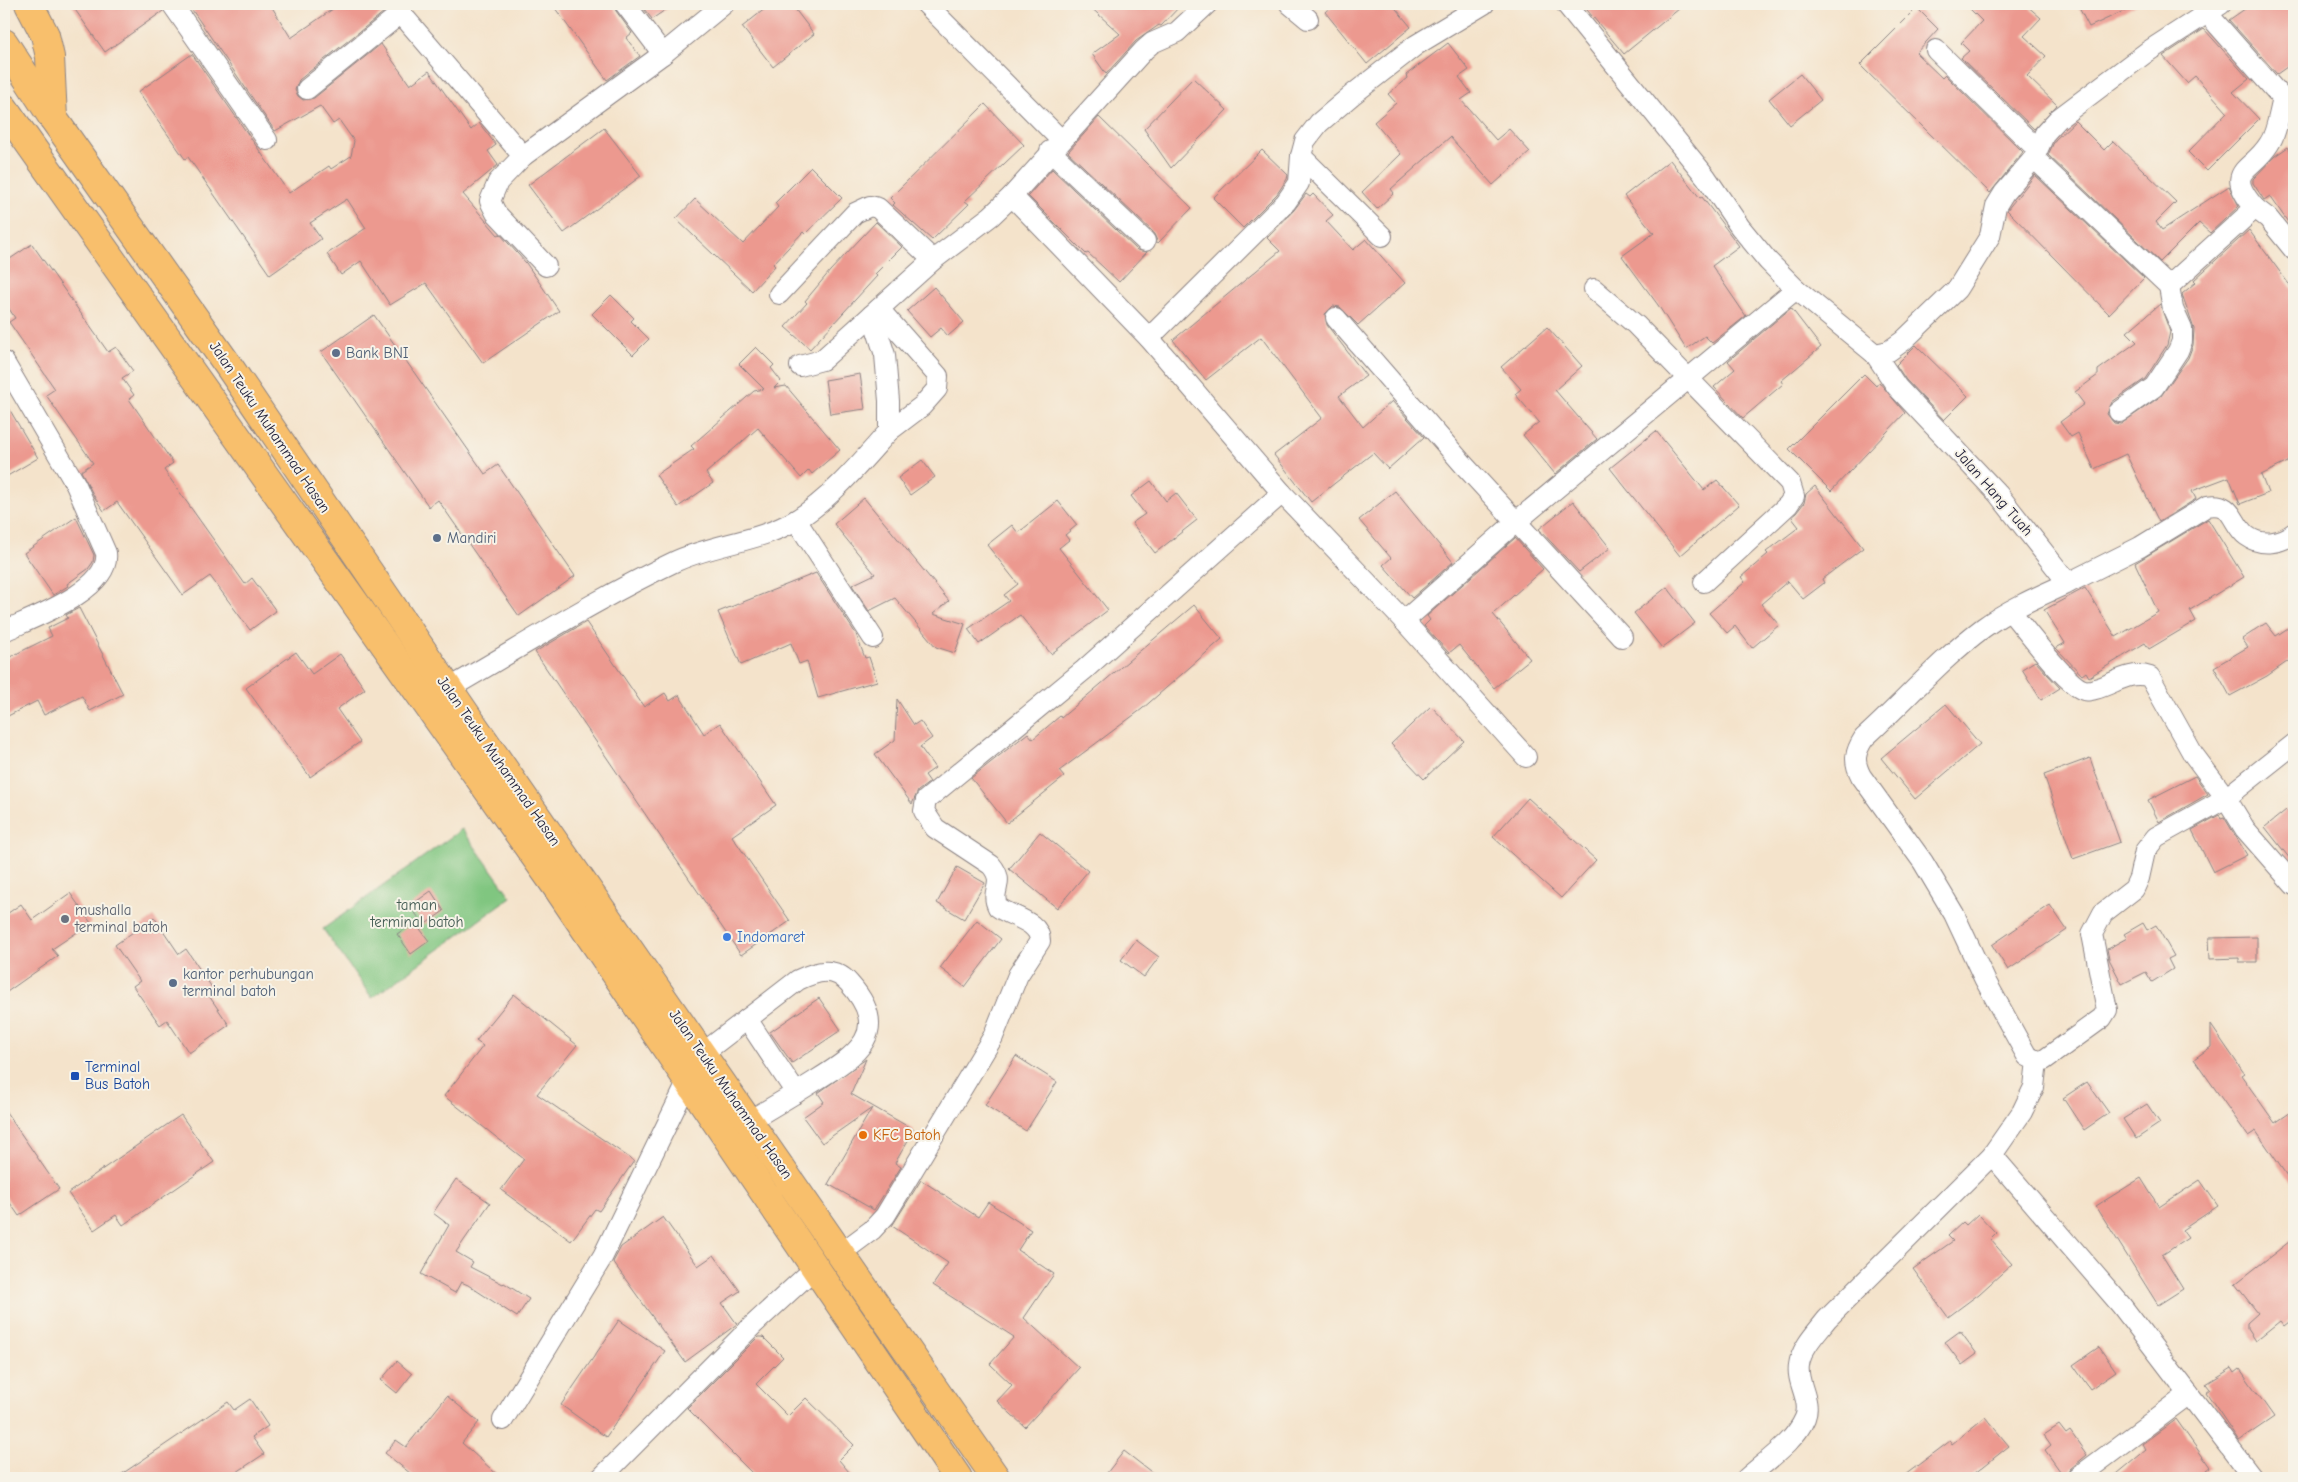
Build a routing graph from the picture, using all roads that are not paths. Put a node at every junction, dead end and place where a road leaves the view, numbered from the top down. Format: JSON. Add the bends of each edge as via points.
{"nodes":[{"id":1,"x":29,"y":4,"type":"edge"},
{"id":2,"x":172,"y":4,"type":"edge"},
{"id":3,"x":625,"y":4,"type":"edge"},
{"id":4,"x":724,"y":4,"type":"edge"},
{"id":5,"x":926,"y":4,"type":"edge"},
{"id":6,"x":1207,"y":4,"type":"edge"},
{"id":7,"x":1290,"y":4,"type":"edge"},
{"id":8,"x":1484,"y":4,"type":"edge"},
{"id":9,"x":1566,"y":4,"type":"edge"},
{"id":10,"x":2214,"y":8,"type":"edge"},
{"id":11,"x":397,"y":9,"type":"edge"},
{"id":12,"x":1308,"y":19,"type":"dead end"},
{"id":13,"x":4,"y":43,"type":"edge"},
{"id":14,"x":1936,"y":50,"type":"dead end"},
{"id":15,"x":663,"y":54,"type":"junction"},
{"id":16,"x":308,"y":88,"type":"dead end"},
{"id":17,"x":4,"y":108,"type":"edge"},
{"id":18,"x":53,"y":118,"type":"junction"},
{"id":19,"x":4,"y":124,"type":"edge"},
{"id":20,"x":268,"y":140,"type":"dead end"},
{"id":21,"x":1055,"y":146,"type":"junction"},
{"id":22,"x":36,"y":153,"type":"junction"},
{"id":23,"x":2036,"y":154,"type":"junction"},
{"id":24,"x":523,"y":156,"type":"junction"},
{"id":25,"x":1301,"y":156,"type":"junction"},
{"id":26,"x":1012,"y":196,"type":"junction"},
{"id":27,"x":2254,"y":208,"type":"junction"},
{"id":28,"x":1382,"y":236,"type":"dead end"},
{"id":29,"x":1145,"y":241,"type":"dead end"},
{"id":30,"x":2294,"y":250,"type":"edge"},
{"id":31,"x":933,"y":260,"type":"junction"},
{"id":32,"x":546,"y":266,"type":"dead end"},
{"id":33,"x":2169,"y":286,"type":"junction"},
{"id":34,"x":1594,"y":289,"type":"dead end"},
{"id":35,"x":1796,"y":289,"type":"junction"},
{"id":36,"x":779,"y":294,"type":"dead end"},
{"id":37,"x":875,"y":312,"type":"junction"},
{"id":38,"x":1336,"y":318,"type":"dead end"},
{"id":39,"x":1149,"y":338,"type":"junction"},
{"id":40,"x":1875,"y":354,"type":"junction"},
{"id":41,"x":4,"y":362,"type":"edge"},
{"id":42,"x":800,"y":366,"type":"dead end"},
{"id":43,"x":1687,"y":379,"type":"junction"},
{"id":44,"x":2119,"y":412,"type":"dead end"},
{"id":45,"x":889,"y":431,"type":"junction"},
{"id":46,"x":1282,"y":493,"type":"junction"},
{"id":47,"x":796,"y":520,"type":"junction"},
{"id":48,"x":1517,"y":521,"type":"junction"},
{"id":49,"x":2294,"y":532,"type":"edge"},
{"id":50,"x":1704,"y":582,"type":"dead end"},
{"id":51,"x":2068,"y":583,"type":"junction"},
{"id":52,"x":2011,"y":612,"type":"junction"},
{"id":53,"x":1404,"y":621,"type":"junction"},
{"id":54,"x":4,"y":631,"type":"edge"},
{"id":55,"x":1622,"y":637,"type":"dead end"},
{"id":56,"x":873,"y":638,"type":"dead end"},
{"id":57,"x":448,"y":689,"type":"junction"},
{"id":58,"x":456,"y":722,"type":"junction"},
{"id":59,"x":2294,"y":744,"type":"edge"},
{"id":60,"x":492,"y":751,"type":"junction"},
{"id":61,"x":1526,"y":757,"type":"dead end"},
{"id":62,"x":508,"y":774,"type":"junction"},
{"id":63,"x":477,"y":777,"type":"junction"},
{"id":64,"x":2226,"y":798,"type":"junction"},
{"id":65,"x":2294,"y":885,"type":"edge"},
{"id":66,"x":747,"y":1019,"type":"junction"},
{"id":67,"x":703,"y":1054,"type":"junction"},
{"id":68,"x":2037,"y":1061,"type":"junction"},
{"id":69,"x":688,"y":1081,"type":"junction"},
{"id":70,"x":796,"y":1093,"type":"junction"},
{"id":71,"x":749,"y":1120,"type":"junction"},
{"id":72,"x":1992,"y":1155,"type":"junction"},
{"id":73,"x":841,"y":1253,"type":"junction"},
{"id":74,"x":815,"y":1268,"type":"junction"},
{"id":75,"x":2189,"y":1394,"type":"junction"},
{"id":76,"x":503,"y":1420,"type":"dead end"},
{"id":77,"x":601,"y":1478,"type":"edge"},
{"id":78,"x":958,"y":1478,"type":"edge"},
{"id":79,"x":996,"y":1478,"type":"edge"},
{"id":80,"x":1747,"y":1478,"type":"edge"},
{"id":81,"x":2077,"y":1478,"type":"edge"},
{"id":82,"x":2253,"y":1478,"type":"edge"}],
"edges":[{"from":1,"to":18,"type":"highway","via":[[45,35],[50,57]]},
{"from":2,"to":20,"type":"street"},
{"from":3,"to":15,"type":"street"},
{"from":4,"to":15,"type":"street"},
{"from":5,"to":21,"type":"street"},
{"from":6,"to":21,"type":"street","via":[[1177,32],[1144,50]]},
{"from":7,"to":12,"type":"street"},
{"from":8,"to":25,"type":"street","via":[[1416,45],[1352,94],[1311,132]]},
{"from":9,"to":35,"type":"street","name":"Jalan Hang Tuah","via":[[1706,176],[1740,227]]},
{"from":10,"to":23,"type":"street","via":[[2147,52],[2058,119],[2045,133]]},
{"from":10,"to":27,"type":"street","via":[[2283,99],[2270,144],[2244,170],[2240,179],[2241,190]]},
{"from":11,"to":16,"type":"street"},
{"from":11,"to":24,"type":"street"},
{"from":13,"to":18,"type":"highway","name":"Jalan Teuku Muhammad Hasan"},
{"from":14,"to":23,"type":"street"},
{"from":15,"to":24,"type":"street"},
{"from":17,"to":22,"type":"highway","name":"Jalan Teuku Muhammad Hasan"},
{"from":18,"to":57,"type":"highway","name":"Jalan Teuku Muhammad Hasan","via":[[230,368]]},
{"from":19,"to":22,"type":"highway"},
{"from":21,"to":26,"type":"street"},
{"from":21,"to":29,"type":"street"},
{"from":22,"to":58,"type":"highway","name":"Jalan Teuku Muhammad Hasan","via":[[185,365]]},
{"from":23,"to":33,"type":"street"},
{"from":23,"to":40,"type":"street","via":[[1996,206],[1990,236],[1957,289],[1903,341]]},
{"from":24,"to":32,"type":"street","via":[[498,182],[490,201],[496,213]]},
{"from":25,"to":28,"type":"street"},
{"from":25,"to":39,"type":"street","via":[[1299,183],[1286,202]]},
{"from":26,"to":31,"type":"street"},
{"from":26,"to":39,"type":"street"},
{"from":27,"to":30,"type":"street","via":[[2268,218]]},
{"from":27,"to":33,"type":"street"},
{"from":31,"to":36,"type":"street","via":[[878,208],[870,206],[855,213]]},
{"from":31,"to":37,"type":"street"},
{"from":33,"to":44,"type":"street","via":[[2171,304],[2182,329],[2182,341],[2154,387]]},
{"from":34,"to":43,"type":"street","via":[[1636,325]]},
{"from":35,"to":40,"type":"street","name":"Jalan Hang Tuah"},
{"from":35,"to":43,"type":"street"},
{"from":37,"to":42,"type":"street","via":[[822,360]]},
{"from":37,"to":45,"type":"street","via":[[885,355]]},
{"from":37,"to":45,"type":"street","via":[[938,376],[936,389],[922,406]]},
{"from":38,"to":48,"type":"street"},
{"from":39,"to":46,"type":"street"},
{"from":40,"to":51,"type":"street","name":"Jalan Hang Tuah","via":[[1898,387],[1998,494]]},
{"from":41,"to":54,"type":"street","via":[[76,485],[107,563],[93,584]]},
{"from":43,"to":48,"type":"street"},
{"from":43,"to":50,"type":"street","via":[[1790,483],[1794,496]]},
{"from":45,"to":47,"type":"street","via":[[856,469]]},
{"from":46,"to":53,"type":"street"},
{"from":46,"to":73,"type":"street","via":[[1084,670],[926,800],[924,811],[935,828],[996,870],[999,883],[994,896],[998,907],[1034,927],[1040,941],[1018,974],[993,1037],[885,1216]]},
{"from":47,"to":56,"type":"street"},
{"from":47,"to":57,"type":"street","via":[[676,561]]},
{"from":48,"to":53,"type":"street"},
{"from":48,"to":55,"type":"street"},
{"from":49,"to":51,"type":"street","via":[[2278,542],[2264,544],[2247,536],[2228,510],[2216,504],[2207,506],[2140,547]]},
{"from":51,"to":52,"type":"street"},
{"from":52,"to":64,"type":"street","via":[[2068,680],[2084,690],[2095,690],[2127,676],[2140,674],[2150,677],[2194,754]]},
{"from":52,"to":68,"type":"street","via":[[1984,628],[1956,651],[1864,738],[1856,751],[1855,765],[1923,862],[1954,914],[1985,980],[2027,1056]]},
{"from":53,"to":61,"type":"street"},
{"from":57,"to":58,"type":"highway","name":"Jalan Teuku Muhammad Hasan"},
{"from":58,"to":60,"type":"highway","name":"Jalan Teuku Muhammad Hasan"},
{"from":58,"to":63,"type":"highway","name":"Jalan Teuku Muhammad Hasan"},
{"from":59,"to":64,"type":"street"},
{"from":60,"to":62,"type":"highway","name":"Jalan Teuku Muhammad Hasan"},
{"from":60,"to":63,"type":"highway"},
{"from":62,"to":63,"type":"highway"},
{"from":62,"to":67,"type":"highway","name":"Jalan Teuku Muhammad Hasan"},
{"from":63,"to":69,"type":"highway","name":"Jalan Teuku Muhammad Hasan","via":[[558,889]]},
{"from":64,"to":65,"type":"street","via":[[2245,829]]},
{"from":64,"to":68,"type":"street","via":[[2156,837],[2145,851],[2134,889],[2103,913],[2092,934],[2107,1010],[2095,1024],[2044,1060]]},
{"from":66,"to":67,"type":"street"},
{"from":66,"to":70,"type":"street"},
{"from":66,"to":70,"type":"street","via":[[798,980],[815,972],[830,971],[844,977],[861,997],[869,1018],[867,1036],[858,1051]]},
{"from":67,"to":71,"type":"highway","name":"Jalan Teuku Muhammad Hasan"},
{"from":68,"to":72,"type":"street","via":[[2034,1087],[2022,1112]]},
{"from":69,"to":74,"type":"highway","name":"Jalan Teuku Muhammad Hasan"},
{"from":69,"to":76,"type":"street","via":[[603,1256]]},
{"from":70,"to":71,"type":"street"},
{"from":71,"to":73,"type":"highway","name":"Jalan Teuku Muhammad Hasan"},
{"from":72,"to":75,"type":"street","via":[[2121,1305]]},
{"from":72,"to":80,"type":"street","via":[[1827,1319],[1806,1348],[1799,1365],[1807,1403],[1806,1416],[1788,1442]]},
{"from":73,"to":79,"type":"highway","name":"Jalan Teuku Muhammad Hasan"},
{"from":74,"to":77,"type":"street","via":[[753,1325]]},
{"from":74,"to":78,"type":"highway","name":"Jalan Teuku Muhammad Hasan"},
{"from":75,"to":81,"type":"street"},
{"from":75,"to":82,"type":"street"}]}
